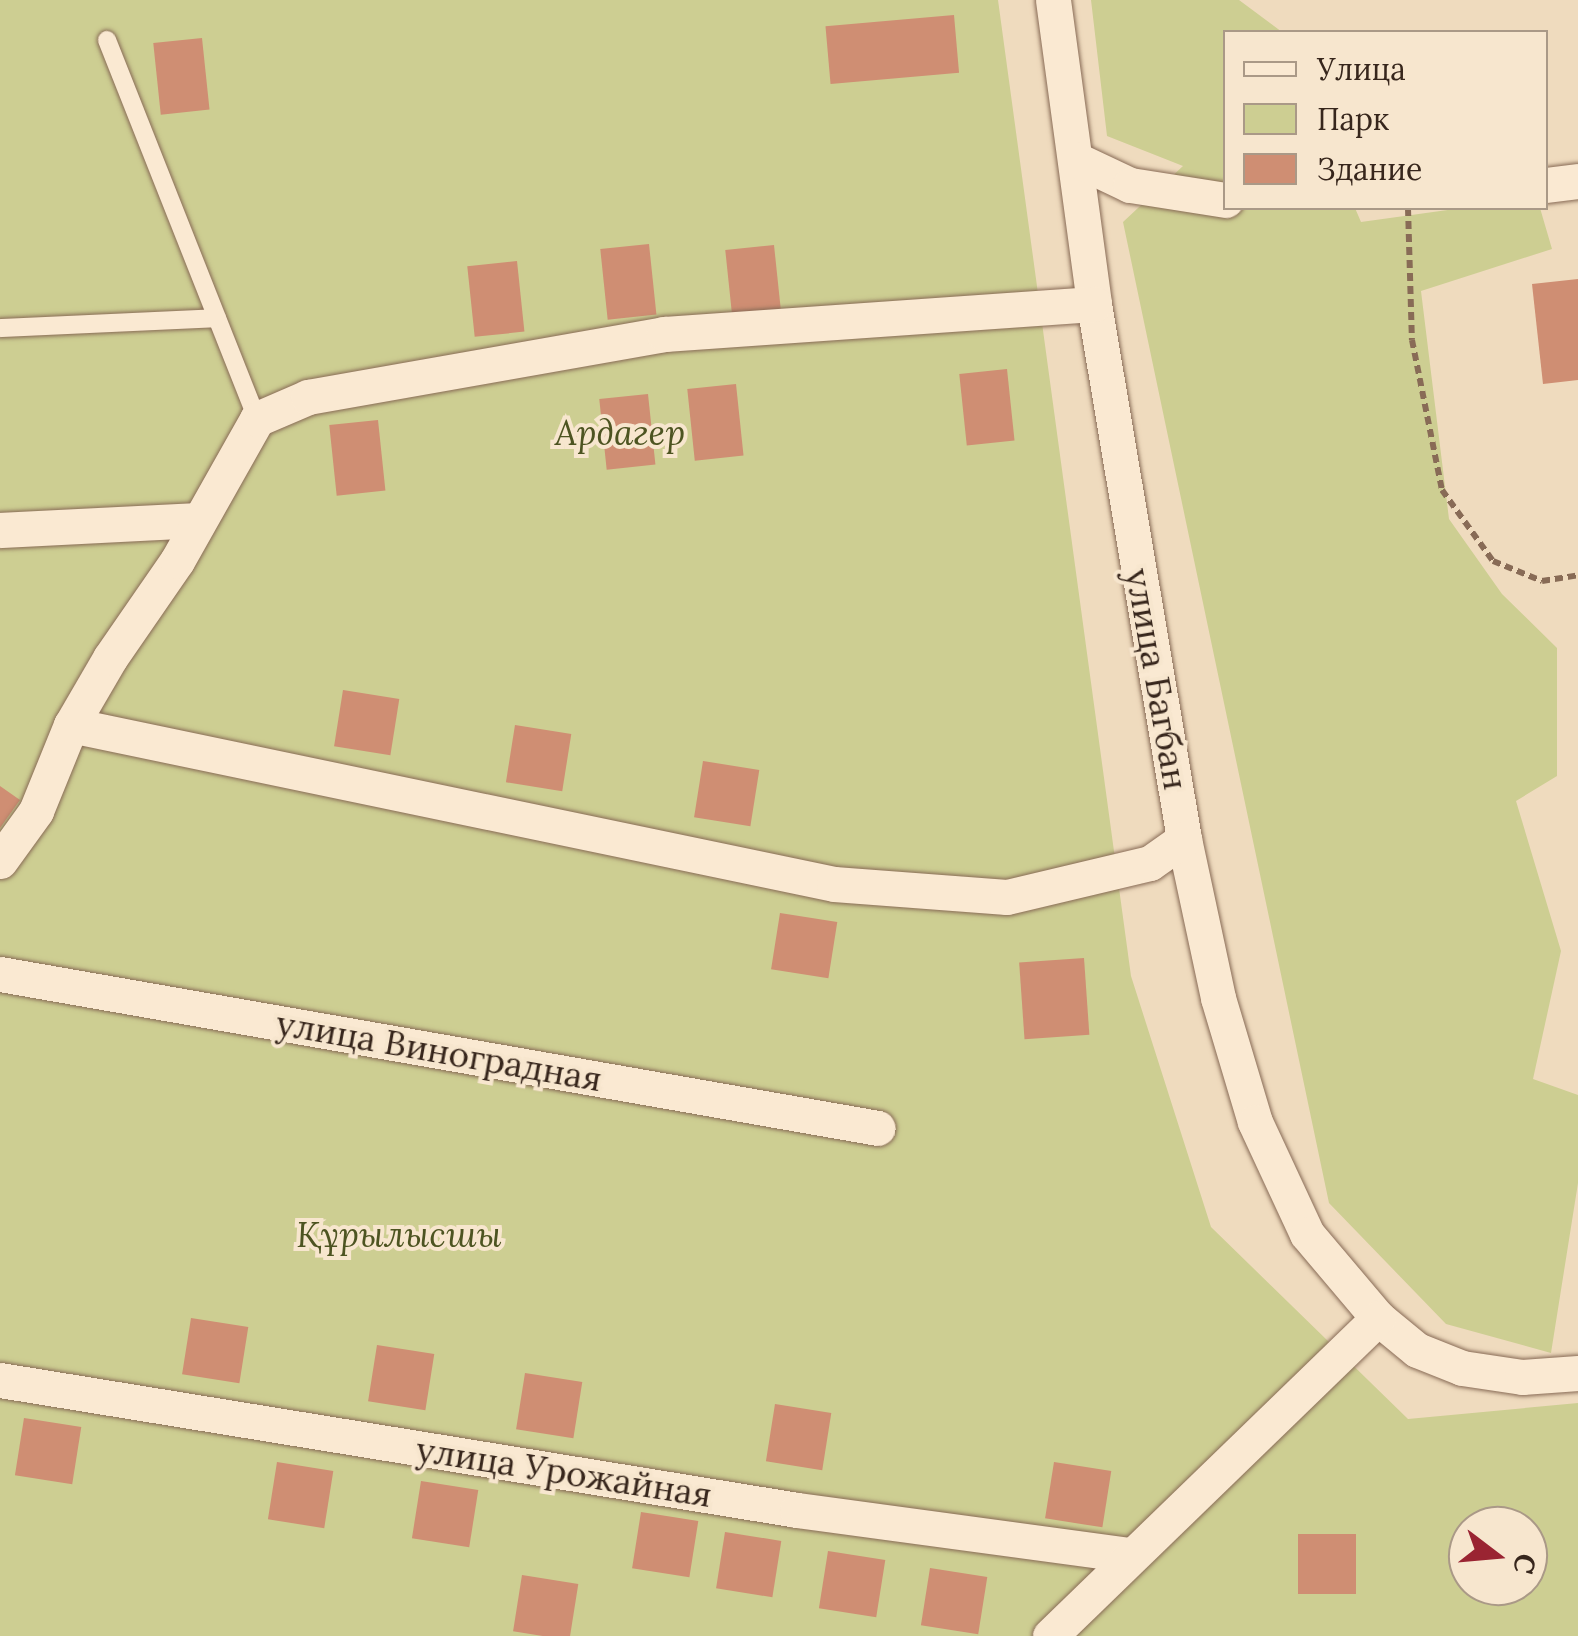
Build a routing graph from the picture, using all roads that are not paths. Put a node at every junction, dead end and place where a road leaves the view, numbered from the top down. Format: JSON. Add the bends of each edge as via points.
{"nodes":[{"id":1,"x":1053,"y":0,"type":"edge"},
{"id":2,"x":107,"y":40,"type":"dead end"},
{"id":3,"x":1075,"y":159,"type":"junction"},
{"id":4,"x":1578,"y":181,"type":"edge"},
{"id":5,"x":1548,"y":184,"type":"edge"},
{"id":6,"x":1223,"y":200,"type":"edge"},
{"id":7,"x":1094,"y":304,"type":"junction"},
{"id":8,"x":217,"y":318,"type":"junction"},
{"id":9,"x":0,"y":328,"type":"edge"},
{"id":10,"x":257,"y":419,"type":"junction"},
{"id":11,"x":196,"y":520,"type":"junction"},
{"id":12,"x":0,"y":530,"type":"edge"},
{"id":13,"x":71,"y":725,"type":"junction"},
{"id":14,"x":1184,"y":839,"type":"junction"},
{"id":15,"x":0,"y":861,"type":"edge"},
{"id":16,"x":0,"y":974,"type":"edge"},
{"id":17,"x":878,"y":1128,"type":"dead end"},
{"id":18,"x":1378,"y":1318,"type":"junction"},
{"id":19,"x":1578,"y":1373,"type":"edge"},
{"id":20,"x":0,"y":1380,"type":"edge"},
{"id":21,"x":1129,"y":1555,"type":"junction"},
{"id":22,"x":1050,"y":1636,"type":"edge"}],
"edges":[{"from":1,"to":3,"type":"street","name":"улица Багбан"},
{"from":2,"to":8,"type":"lane"},
{"from":3,"to":6,"type":"street","via":[[1130,185]]},
{"from":3,"to":7,"type":"street","name":"улица Багбан"},
{"from":4,"to":5,"type":"street"},
{"from":7,"to":10,"type":"street","via":[[664,334],[308,398]]},
{"from":7,"to":14,"type":"street","name":"улица Багбан"},
{"from":8,"to":9,"type":"lane"},
{"from":8,"to":10,"type":"lane"},
{"from":10,"to":11,"type":"street"},
{"from":11,"to":12,"type":"street"},
{"from":11,"to":13,"type":"street","via":[[178,561]]},
{"from":13,"to":14,"type":"street","via":[[834,884],[1007,897],[1150,863]]},
{"from":13,"to":15,"type":"street","via":[[36,811]]},
{"from":14,"to":18,"type":"street","name":"улица Багбан","via":[[1218,998],[1255,1122],[1307,1234]]},
{"from":16,"to":17,"type":"street","name":"улица Виноградная"},
{"from":18,"to":19,"type":"street","name":"улица Багбан","via":[[1417,1350],[1462,1368],[1522,1377]]},
{"from":18,"to":21,"type":"street"},
{"from":20,"to":21,"type":"street","name":"улица Урожайная","via":[[797,1510]]},
{"from":21,"to":22,"type":"street"}]}
